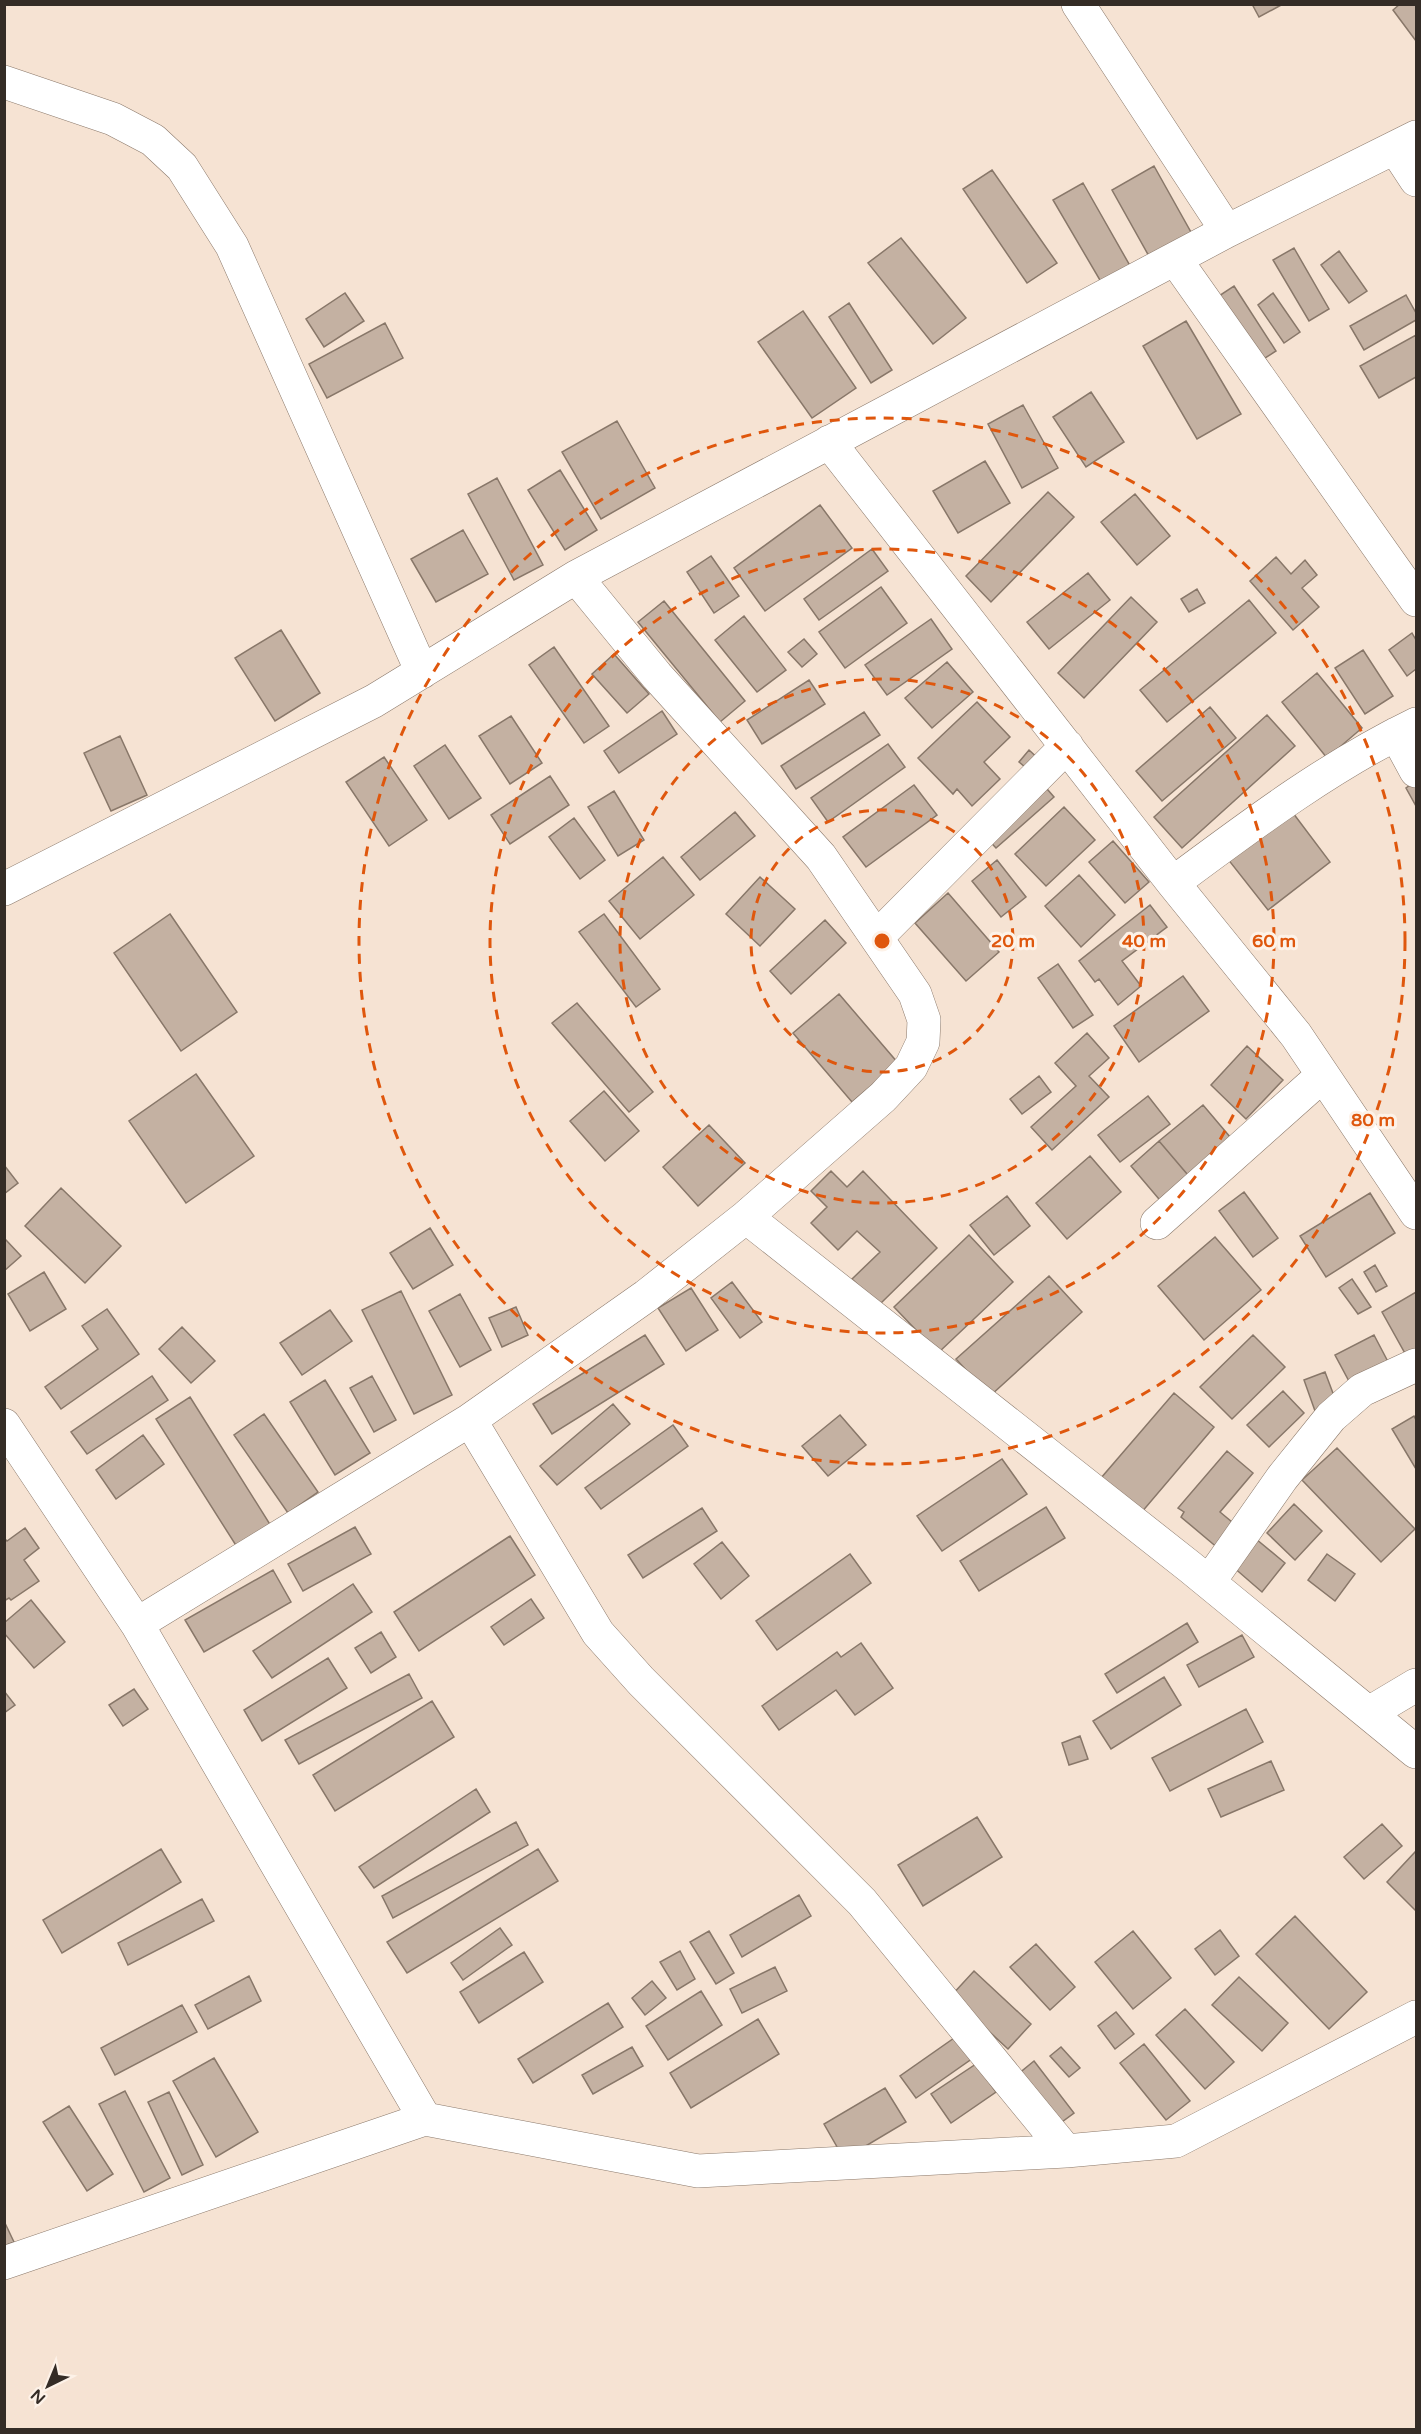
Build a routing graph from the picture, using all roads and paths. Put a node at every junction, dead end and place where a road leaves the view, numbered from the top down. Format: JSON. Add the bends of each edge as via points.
{"nodes":[{"id":1,"x":1078,"y":4,"type":"edge"},
{"id":2,"x":4,"y":82,"type":"edge"},
{"id":3,"x":1406,"y":142,"type":"edge"},
{"id":4,"x":1416,"y":180,"type":"edge"},
{"id":5,"x":1227,"y":231,"type":"junction"},
{"id":6,"x":1175,"y":259,"type":"junction"},
{"id":7,"x":829,"y":442,"type":"junction"},
{"id":8,"x":576,"y":577,"type":"junction"},
{"id":9,"x":1416,"y":600,"type":"edge"},
{"id":10,"x":422,"y":672,"type":"junction"},
{"id":11,"x":1406,"y":729,"type":"edge"},
{"id":12,"x":1067,"y":746,"type":"junction"},
{"id":13,"x":1416,"y":771,"type":"edge"},
{"id":14,"x":1173,"y":882,"type":"junction"},
{"id":15,"x":4,"y":889,"type":"edge"},
{"id":16,"x":877,"y":937,"type":"junction"},
{"id":17,"x":1323,"y":1075,"type":"junction"},
{"id":18,"x":1416,"y":1213,"type":"edge"},
{"id":19,"x":746,"y":1218,"type":"junction"},
{"id":20,"x":1157,"y":1223,"type":"dead end"},
{"id":21,"x":1416,"y":1365,"type":"edge"},
{"id":22,"x":470,"y":1420,"type":"junction"},
{"id":23,"x":4,"y":1425,"type":"edge"},
{"id":24,"x":1209,"y":1582,"type":"junction"},
{"id":25,"x":137,"y":1624,"type":"junction"},
{"id":26,"x":1416,"y":1686,"type":"edge"},
{"id":27,"x":1369,"y":1713,"type":"junction"},
{"id":28,"x":1416,"y":1752,"type":"edge"},
{"id":29,"x":1416,"y":2017,"type":"edge"},
{"id":30,"x":425,"y":2119,"type":"junction"},
{"id":31,"x":1066,"y":2151,"type":"junction"},
{"id":32,"x":4,"y":2263,"type":"edge"}],
"edges":[{"from":1,"to":5,"type":"street"},
{"from":2,"to":10,"type":"street","via":[[113,118],[153,140],[182,167],[232,246]]},
{"from":3,"to":4,"type":"street"},
{"from":3,"to":5,"type":"street"},
{"from":5,"to":6,"type":"street"},
{"from":6,"to":7,"type":"street"},
{"from":6,"to":9,"type":"street"},
{"from":7,"to":8,"type":"street"},
{"from":7,"to":12,"type":"street"},
{"from":8,"to":10,"type":"street"},
{"from":8,"to":16,"type":"street","via":[[657,676],[821,857]]},
{"from":10,"to":15,"type":"street","via":[[374,702]]},
{"from":11,"to":13,"type":"street"},
{"from":11,"to":14,"type":"street","via":[[1285,800]]},
{"from":12,"to":14,"type":"street"},
{"from":12,"to":16,"type":"street"},
{"from":14,"to":17,"type":"street","via":[[1296,1035]]},
{"from":16,"to":19,"type":"street","via":[[915,994],[924,1020],[923,1042],[911,1067],[883,1098]]},
{"from":17,"to":18,"type":"street"},
{"from":17,"to":20,"type":"street"},
{"from":19,"to":22,"type":"street","via":[[646,1296]]},
{"from":19,"to":24,"type":"street"},
{"from":21,"to":24,"type":"street","via":[[1362,1390],[1331,1417],[1282,1478]]},
{"from":22,"to":25,"type":"street"},
{"from":22,"to":31,"type":"street","via":[[597,1633],[862,1902]]},
{"from":23,"to":25,"type":"street"},
{"from":24,"to":27,"type":"street"},
{"from":25,"to":30,"type":"street"},
{"from":26,"to":27,"type":"street"},
{"from":27,"to":28,"type":"street"},
{"from":29,"to":31,"type":"street","via":[[1176,2141]]},
{"from":30,"to":31,"type":"street","via":[[698,2171]]},
{"from":30,"to":32,"type":"street"}]}
